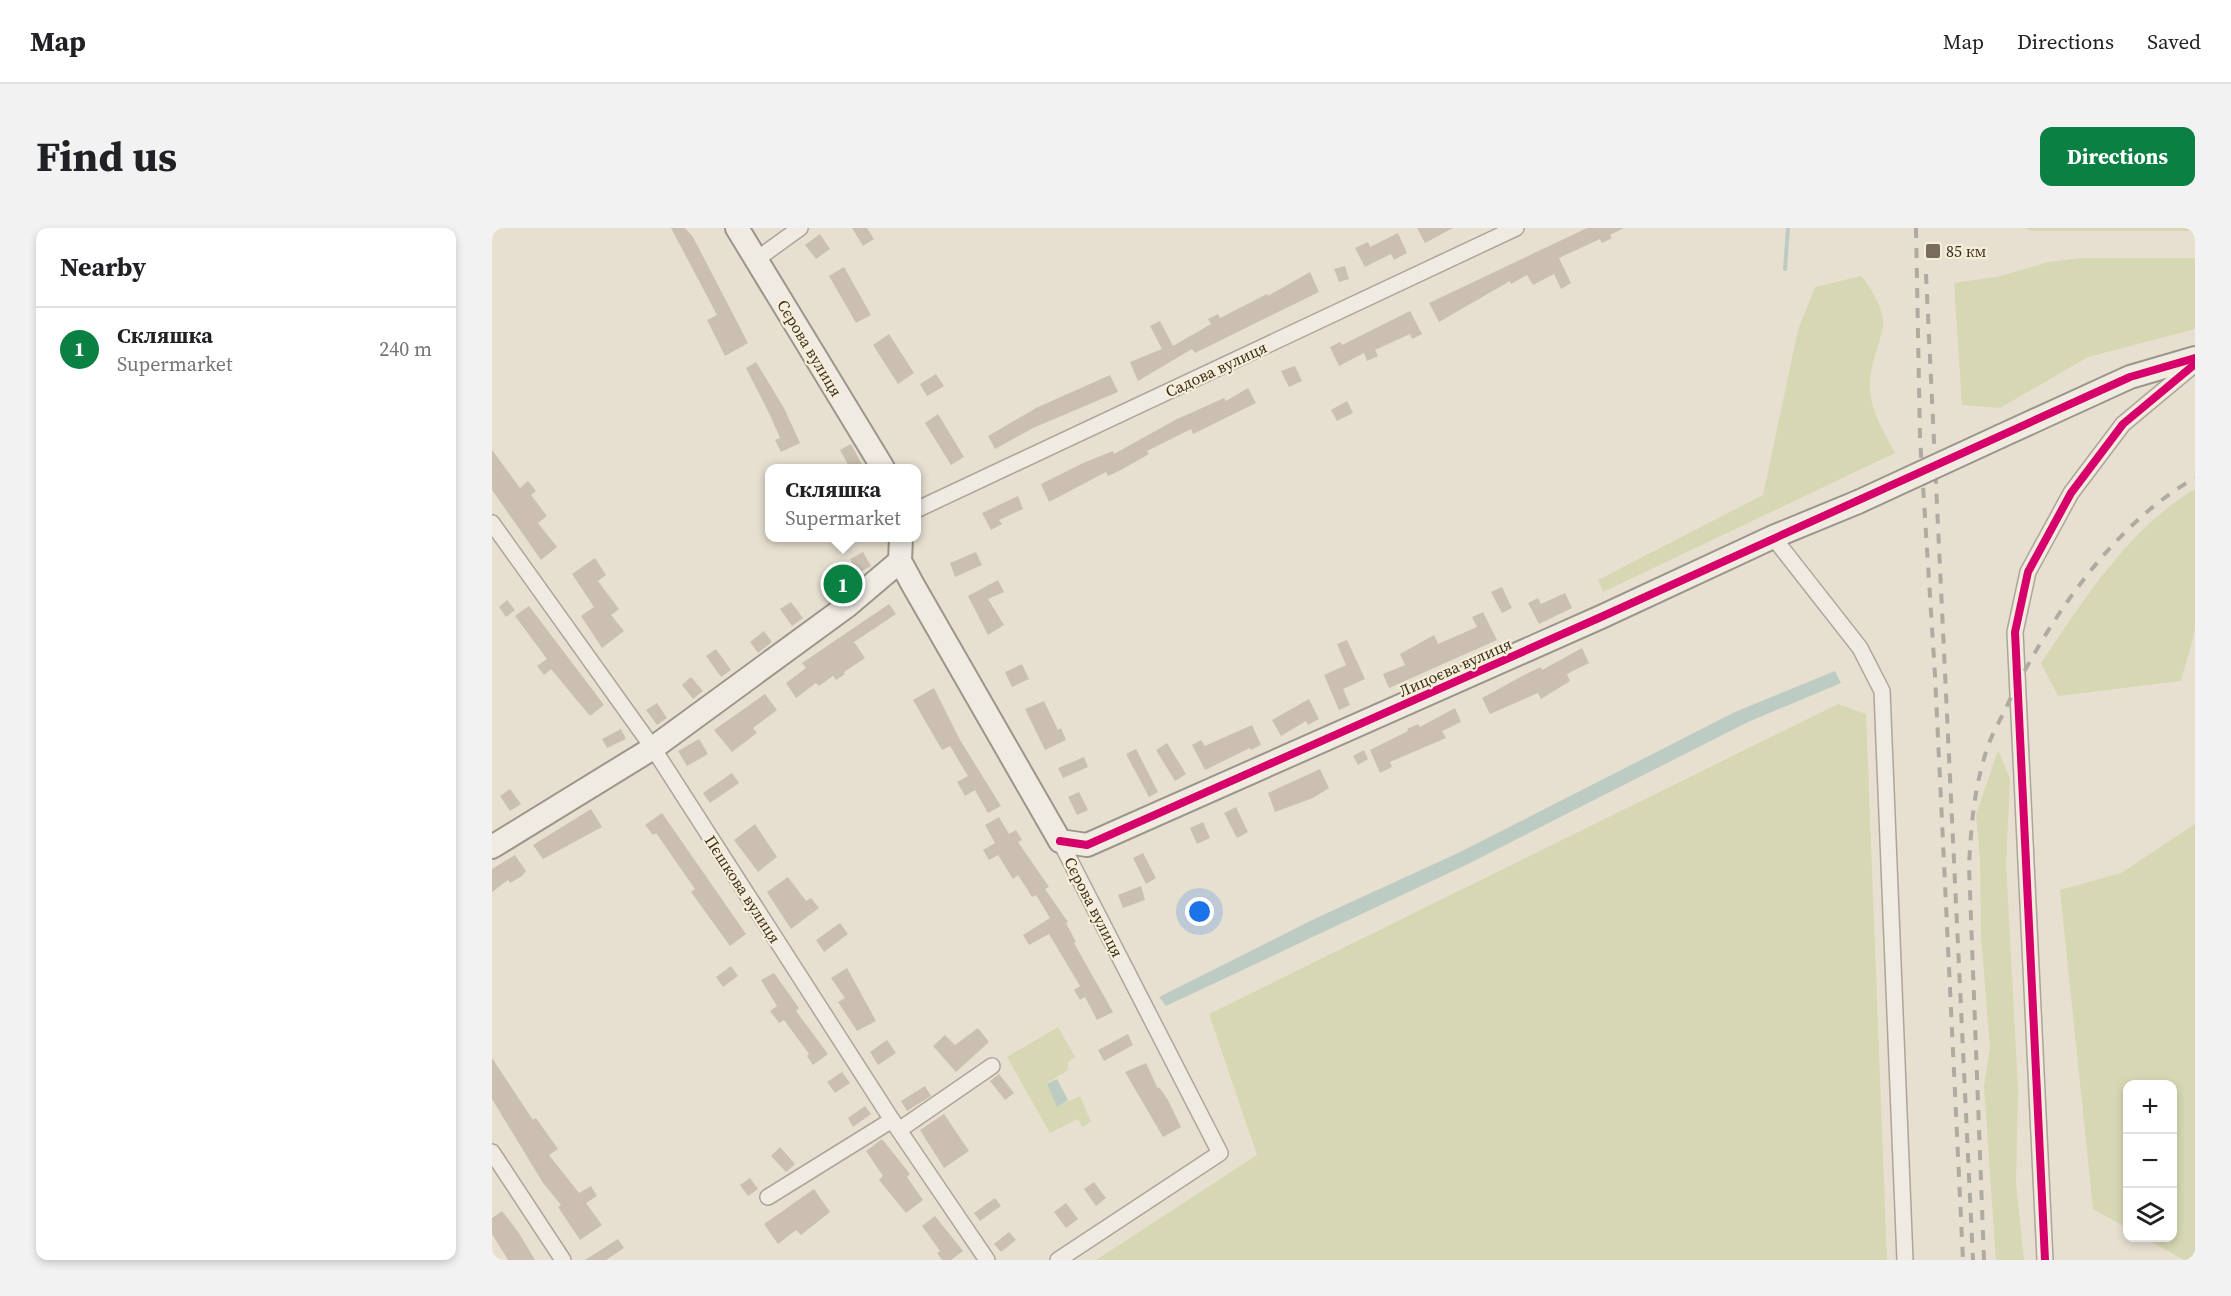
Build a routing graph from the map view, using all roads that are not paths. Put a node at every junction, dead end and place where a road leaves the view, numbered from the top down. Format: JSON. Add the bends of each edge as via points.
{"nodes":[{"id":1,"x":737,"y":228,"type":"edge"},
{"id":2,"x":800,"y":228,"type":"edge"},
{"id":3,"x":1516,"y":228,"type":"edge"},
{"id":4,"x":757,"y":259,"type":"junction"},
{"id":5,"x":2195,"y":358,"type":"edge"},
{"id":6,"x":2195,"y":364,"type":"edge"},
{"id":7,"x":881,"y":464,"type":"edge"},
{"id":8,"x":921,"y":508,"type":"edge"},
{"id":9,"x":492,"y":523,"type":"edge"},
{"id":10,"x":1773,"y":537,"type":"junction"},
{"id":11,"x":901,"y":542,"type":"edge"},
{"id":12,"x":900,"y":561,"type":"junction"},
{"id":13,"x":652,"y":748,"type":"junction"},
{"id":14,"x":1060,"y":842,"type":"junction"},
{"id":15,"x":492,"y":847,"type":"edge"},
{"id":16,"x":992,"y":1066,"type":"dead end"},
{"id":17,"x":896,"y":1125,"type":"junction"},
{"id":18,"x":492,"y":1152,"type":"edge"},
{"id":19,"x":768,"y":1197,"type":"dead end"},
{"id":20,"x":563,"y":1260,"type":"edge"},
{"id":21,"x":987,"y":1260,"type":"edge"},
{"id":22,"x":1058,"y":1260,"type":"edge"},
{"id":23,"x":1905,"y":1260,"type":"edge"},
{"id":24,"x":2044,"y":1260,"type":"edge"}],
"edges":[{"from":1,"to":4,"type":"street","name":"Сєрова вулиця"},
{"from":2,"to":4,"type":"street"},
{"from":3,"to":8,"type":"street","name":"Садова вулиця"},
{"from":4,"to":7,"type":"street","name":"Сєрова вулиця"},
{"from":5,"to":10,"type":"street","name":"Лицоєва вулиця","bridge":true,"via":[[2130,377]]},
{"from":6,"to":24,"type":"street","via":[[2123,424],[2071,493],[2028,572],[2015,632]]},
{"from":9,"to":13,"type":"street","name":"Пєшкова вулиця"},
{"from":10,"to":14,"type":"street","name":"Лицоєва вулиця","via":[[1087,845]]},
{"from":10,"to":23,"type":"street","via":[[1860,648],[1882,691]]},
{"from":11,"to":12,"type":"street"},
{"from":12,"to":13,"type":"street","via":[[847,606]]},
{"from":12,"to":14,"type":"street","name":"Сєрова вулиця"},
{"from":13,"to":15,"type":"street"},
{"from":13,"to":17,"type":"street","name":"Пєшкова вулиця"},
{"from":14,"to":22,"type":"street","name":"Сєрова вулиця","via":[[1220,1153]]},
{"from":16,"to":17,"type":"street"},
{"from":17,"to":19,"type":"street"},
{"from":17,"to":21,"type":"street","name":"Пєшкова вулиця"},
{"from":18,"to":20,"type":"street"}]}
